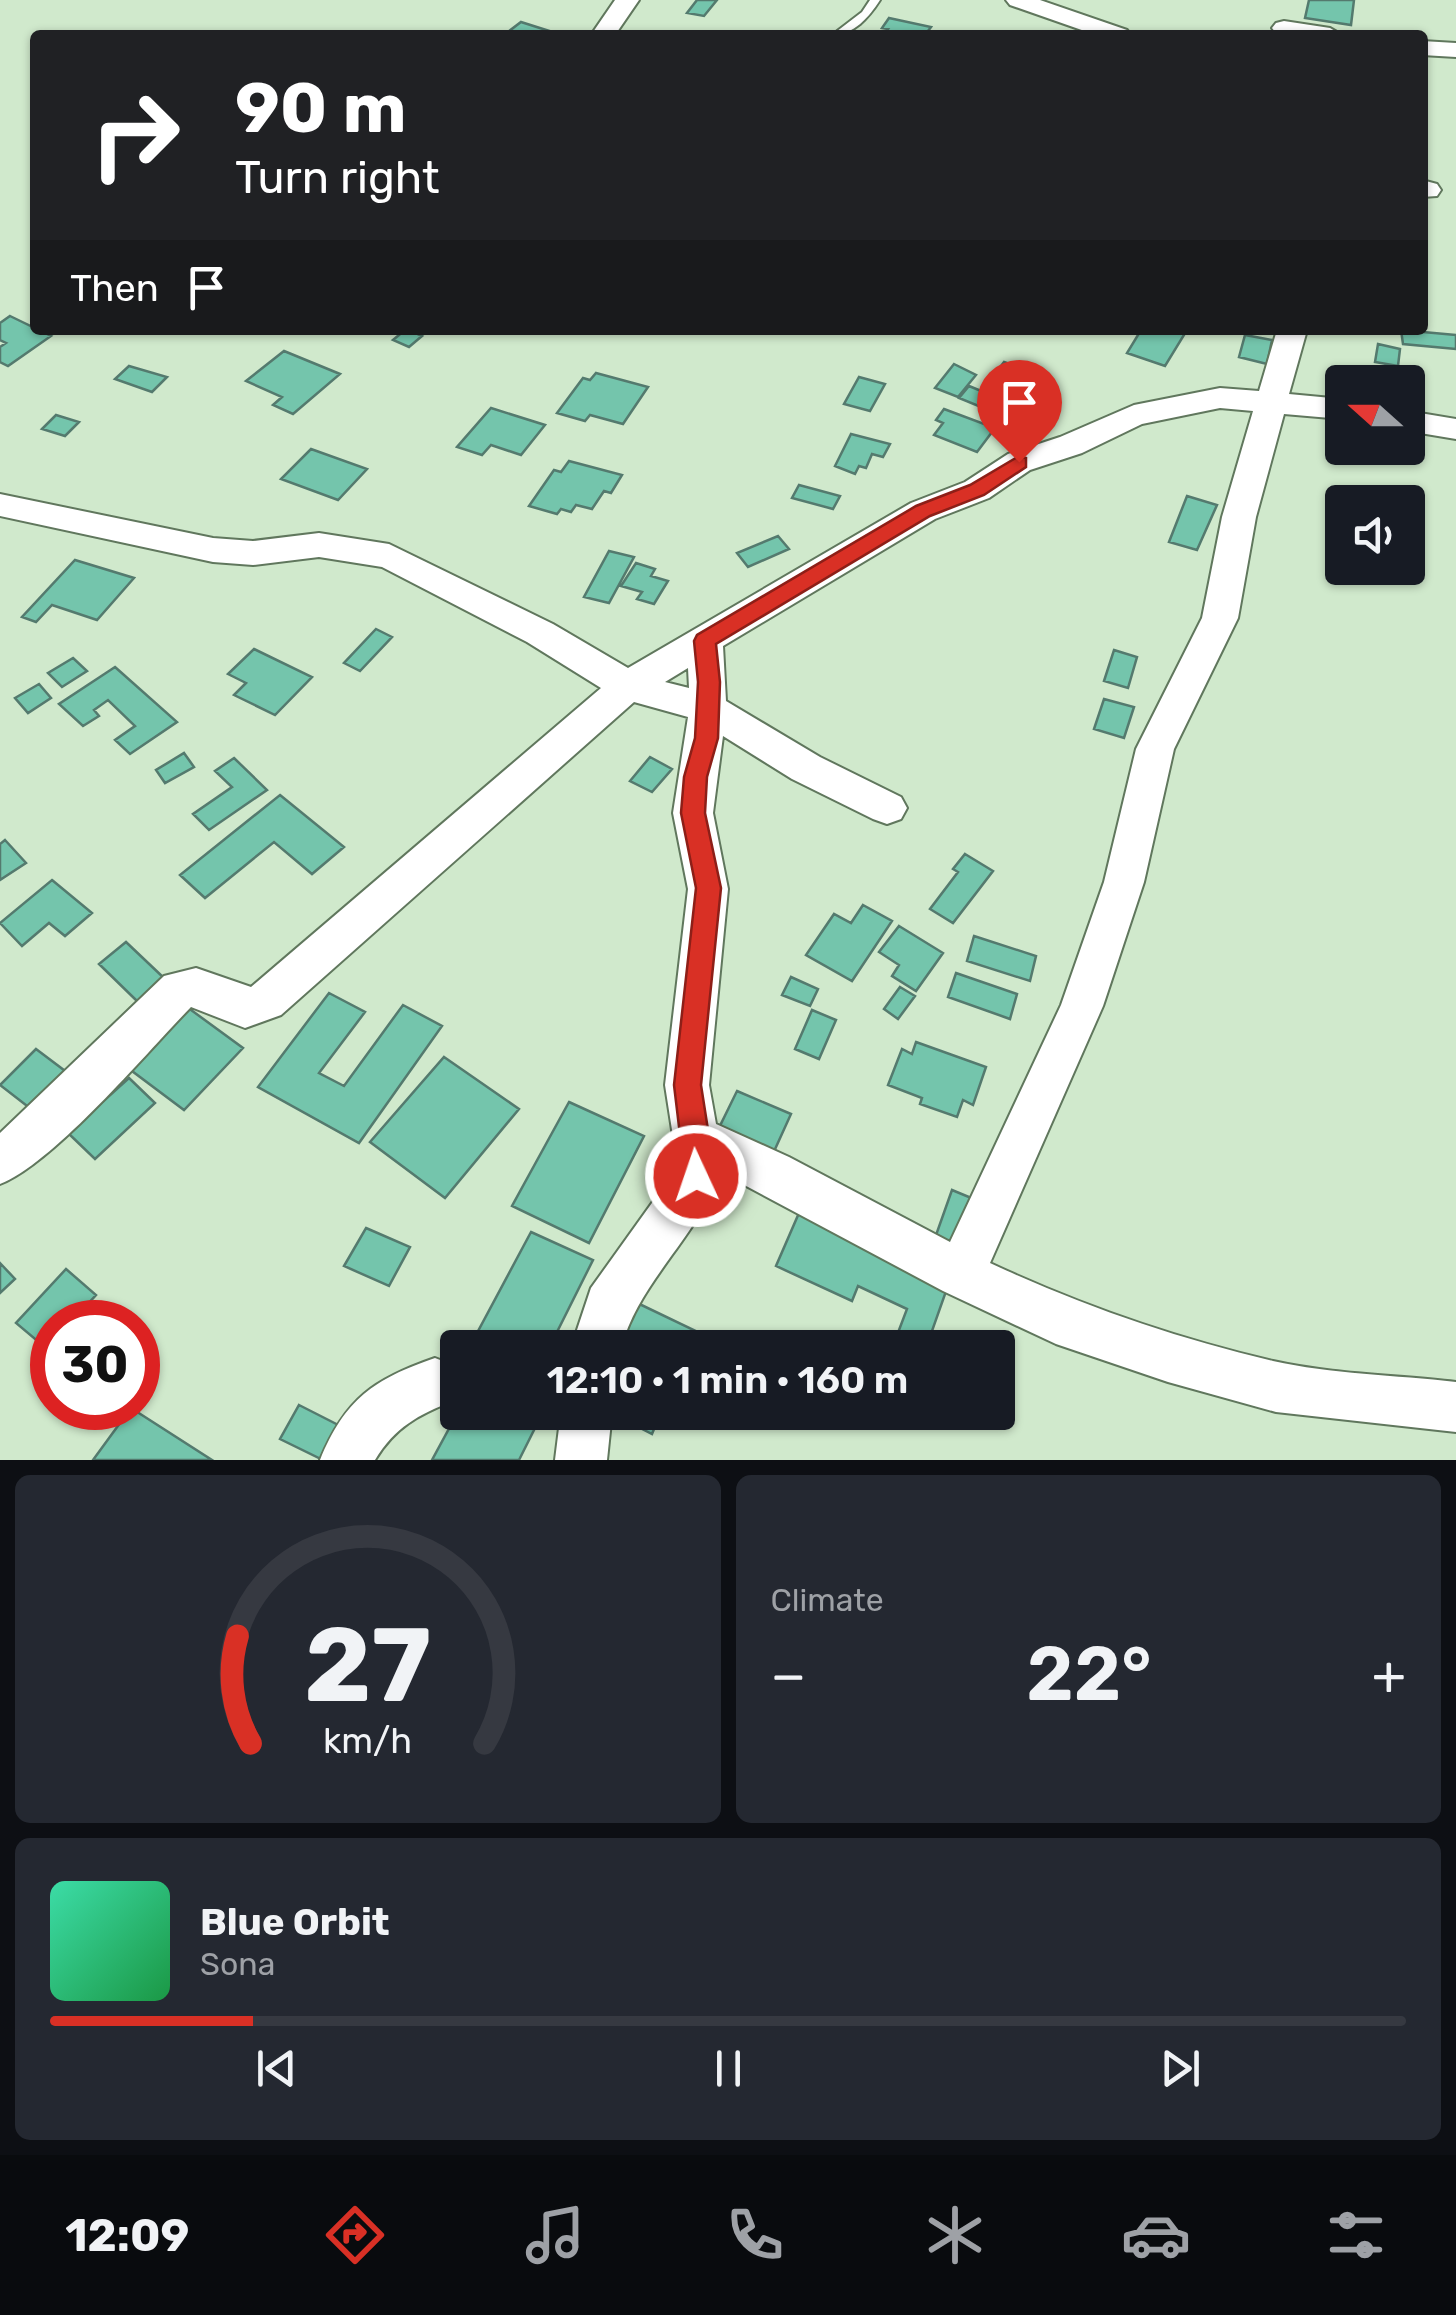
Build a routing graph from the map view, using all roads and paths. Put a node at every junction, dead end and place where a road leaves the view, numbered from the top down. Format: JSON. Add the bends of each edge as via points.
{"nodes":[{"id":1,"x":626,"y":0,"type":"edge"},
{"id":2,"x":875,"y":0,"type":"edge"},
{"id":3,"x":1018,"y":0,"type":"edge"},
{"id":4,"x":1284,"y":0,"type":"edge"},
{"id":5,"x":606,"y":30,"type":"edge"},
{"id":6,"x":845,"y":30,"type":"edge"},
{"id":7,"x":1105,"y":30,"type":"edge"},
{"id":8,"x":1284,"y":30,"type":"edge"},
{"id":9,"x":1428,"y":48,"type":"edge"},
{"id":10,"x":1456,"y":50,"type":"edge"},
{"id":11,"x":1290,"y":335,"type":"edge"},
{"id":12,"x":1270,"y":400,"type":"junction"},
{"id":13,"x":1325,"y":407,"type":"edge"},
{"id":14,"x":1425,"y":423,"type":"edge"},
{"id":15,"x":1456,"y":429,"type":"edge"},
{"id":16,"x":0,"y":505,"type":"edge"},
{"id":17,"x":704,"y":641,"type":"junction"},
{"id":18,"x":628,"y":686,"type":"junction"},
{"id":19,"x":708,"y":708,"type":"junction"},
{"id":20,"x":888,"y":808,"type":"dead end"},
{"id":21,"x":696,"y":1138,"type":"junction"},
{"id":22,"x":0,"y":1162,"type":"edge"},
{"id":23,"x":960,"y":1274,"type":"junction"},
{"id":24,"x":601,"y":1330,"type":"edge"},
{"id":25,"x":435,"y":1383,"type":"dead end"},
{"id":26,"x":1456,"y":1407,"type":"edge"},
{"id":27,"x":585,"y":1430,"type":"edge"},
{"id":28,"x":346,"y":1460,"type":"edge"},
{"id":29,"x":581,"y":1460,"type":"edge"}],
"edges":[{"from":1,"to":5,"type":"street"},
{"from":2,"to":6,"type":"lane"},
{"from":3,"to":7,"type":"street"},
{"from":4,"to":8,"type":"street"},
{"from":9,"to":10,"type":"street"},
{"from":11,"to":12,"type":"street"},
{"from":12,"to":13,"type":"street"},
{"from":12,"to":17,"type":"street","via":[[1177,404],[1035,456],[923,511]]},
{"from":12,"to":23,"type":"street","via":[[1220,618],[1155,748],[1124,882],[1082,1006]]},
{"from":14,"to":15,"type":"street"},
{"from":16,"to":18,"type":"street","via":[[213,550],[319,545],[388,556]]},
{"from":17,"to":18,"type":"street"},
{"from":17,"to":19,"type":"street"},
{"from":18,"to":19,"type":"street"},
{"from":18,"to":22,"type":"street","via":[[266,1001],[245,1009],[203,988],[179,990]]},
{"from":19,"to":20,"type":"street"},
{"from":19,"to":21,"type":"street","via":[[693,813],[708,888],[688,1085]]},
{"from":21,"to":23,"type":"street"},
{"from":21,"to":24,"type":"street","via":[[700,1162],[691,1188],[608,1305]]},
{"from":23,"to":26,"type":"street","via":[[1056,1319],[1258,1382]]},
{"from":25,"to":28,"type":"street","via":[[398,1395]]},
{"from":27,"to":29,"type":"street"}]}
